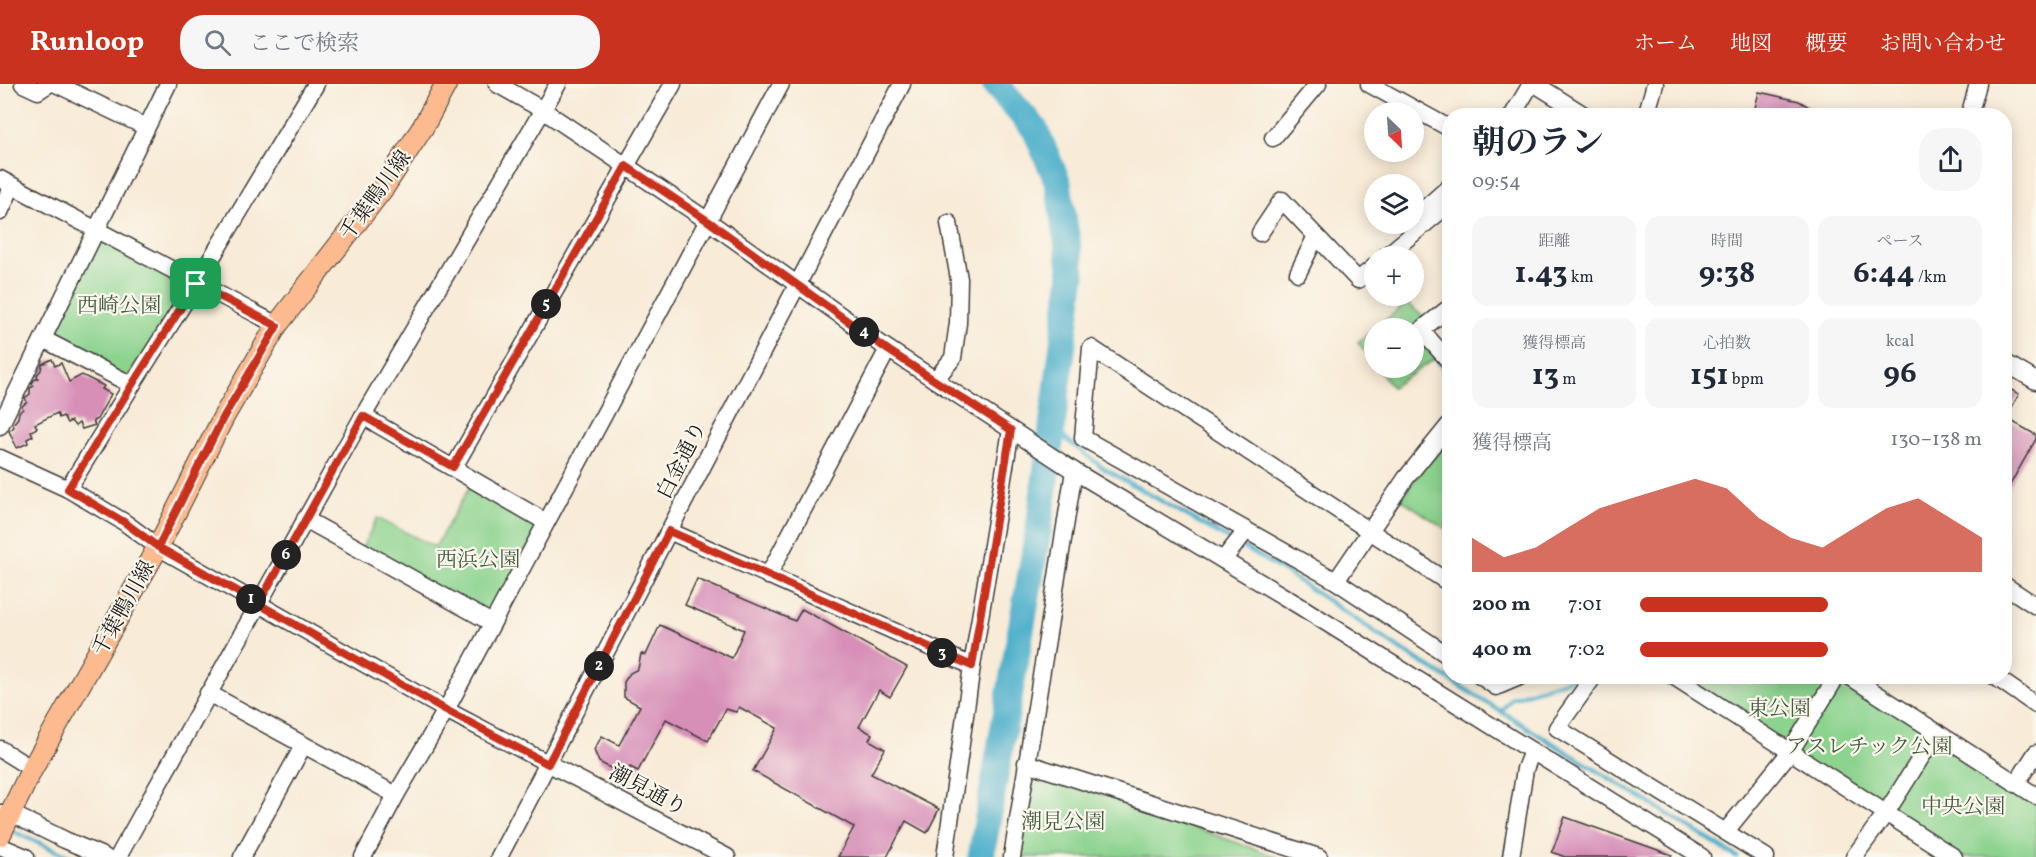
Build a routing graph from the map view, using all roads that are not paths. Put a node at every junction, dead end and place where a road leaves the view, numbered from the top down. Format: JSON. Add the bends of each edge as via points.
{"nodes":[{"id":1,"x":23,"y":84,"type":"edge"},
{"id":2,"x":50,"y":84,"type":"edge"},
{"id":3,"x":56,"y":84,"type":"edge"},
{"id":4,"x":168,"y":84,"type":"edge"},
{"id":5,"x":316,"y":84,"type":"edge"},
{"id":6,"x":446,"y":84,"type":"edge"},
{"id":7,"x":497,"y":84,"type":"edge"},
{"id":8,"x":558,"y":84,"type":"edge"},
{"id":9,"x":673,"y":84,"type":"edge"},
{"id":10,"x":781,"y":84,"type":"edge"},
{"id":11,"x":902,"y":84,"type":"edge"},
{"id":12,"x":1318,"y":84,"type":"edge"},
{"id":13,"x":1369,"y":84,"type":"edge"},
{"id":14,"x":1533,"y":84,"type":"edge"},
{"id":15,"x":1655,"y":84,"type":"edge"},
{"id":16,"x":1978,"y":84,"type":"edge"},
{"id":17,"x":1517,"y":108,"type":"edge"},
{"id":18,"x":1573,"y":108,"type":"edge"},
{"id":19,"x":1648,"y":108,"type":"edge"},
{"id":20,"x":1971,"y":108,"type":"edge"},
{"id":21,"x":542,"y":110,"type":"junction"},
{"id":22,"x":1442,"y":124,"type":"edge"},
{"id":23,"x":146,"y":126,"type":"junction"},
{"id":24,"x":1273,"y":138,"type":"dead end"},
{"id":25,"x":626,"y":166,"type":"junction"},
{"id":26,"x":6,"y":182,"type":"edge"},
{"id":27,"x":1442,"y":193,"type":"edge"},
{"id":28,"x":1424,"y":209,"type":"edge"},
{"id":29,"x":1442,"y":210,"type":"edge"},
{"id":30,"x":0,"y":212,"type":"edge"},
{"id":31,"x":708,"y":221,"type":"junction"},
{"id":32,"x":949,"y":223,"type":"dead end"},
{"id":33,"x":96,"y":229,"type":"junction"},
{"id":34,"x":1260,"y":233,"type":"dead end"},
{"id":35,"x":1397,"y":234,"type":"edge"},
{"id":36,"x":1316,"y":236,"type":"junction"},
{"id":37,"x":1398,"y":246,"type":"edge"},
{"id":38,"x":1298,"y":273,"type":"dead end"},
{"id":39,"x":1352,"y":273,"type":"junction"},
{"id":40,"x":1364,"y":275,"type":"edge"},
{"id":41,"x":196,"y":284,"type":"junction"},
{"id":42,"x":797,"y":285,"type":"junction"},
{"id":43,"x":1442,"y":314,"type":"edge"},
{"id":44,"x":277,"y":326,"type":"junction"},
{"id":45,"x":43,"y":339,"type":"junction"},
{"id":46,"x":888,"y":350,"type":"junction"},
{"id":47,"x":1442,"y":354,"type":"edge"},
{"id":48,"x":2012,"y":367,"type":"edge"},
{"id":49,"x":935,"y":380,"type":"junction"},
{"id":50,"x":2036,"y":381,"type":"edge"},
{"id":51,"x":132,"y":385,"type":"junction"},
{"id":52,"x":363,"y":416,"type":"junction"},
{"id":53,"x":0,"y":426,"type":"edge"},
{"id":54,"x":1011,"y":430,"type":"junction"},
{"id":55,"x":1442,"y":434,"type":"edge"},
{"id":56,"x":0,"y":458,"type":"edge"},
{"id":57,"x":453,"y":467,"type":"junction"},
{"id":58,"x":1074,"y":471,"type":"junction"},
{"id":59,"x":68,"y":489,"type":"junction"},
{"id":60,"x":305,"y":519,"type":"junction"},
{"id":61,"x":546,"y":522,"type":"junction"},
{"id":62,"x":669,"y":531,"type":"junction"},
{"id":63,"x":1246,"y":531,"type":"junction"},
{"id":64,"x":1371,"y":531,"type":"junction"},
{"id":65,"x":158,"y":547,"type":"junction"},
{"id":66,"x":1223,"y":560,"type":"junction"},
{"id":67,"x":768,"y":576,"type":"junction"},
{"id":68,"x":1442,"y":578,"type":"edge"},
{"id":69,"x":1336,"y":581,"type":"junction"},
{"id":70,"x":2012,"y":590,"type":"edge"},
{"id":71,"x":259,"y":603,"type":"junction"},
{"id":72,"x":2036,"y":606,"type":"edge"},
{"id":73,"x":492,"y":623,"type":"junction"},
{"id":74,"x":1442,"y":651,"type":"edge"},
{"id":75,"x":972,"y":666,"type":"junction"},
{"id":76,"x":1588,"y":684,"type":"edge"},
{"id":77,"x":1685,"y":684,"type":"edge"},
{"id":78,"x":1832,"y":684,"type":"edge"},
{"id":79,"x":1862,"y":684,"type":"edge"},
{"id":80,"x":2006,"y":684,"type":"edge"},
{"id":81,"x":208,"y":693,"type":"junction"},
{"id":82,"x":2036,"y":705,"type":"edge"},
{"id":83,"x":446,"y":710,"type":"junction"},
{"id":84,"x":1937,"y":732,"type":"junction"},
{"id":85,"x":303,"y":746,"type":"junction"},
{"id":86,"x":0,"y":749,"type":"edge"},
{"id":87,"x":1532,"y":751,"type":"junction"},
{"id":88,"x":1790,"y":752,"type":"junction"},
{"id":89,"x":2036,"y":753,"type":"edge"},
{"id":90,"x":1026,"y":762,"type":"junction"},
{"id":91,"x":548,"y":764,"type":"junction"},
{"id":92,"x":32,"y":769,"type":"junction"},
{"id":93,"x":2016,"y":784,"type":"junction"},
{"id":94,"x":396,"y":795,"type":"junction"},
{"id":95,"x":2036,"y":796,"type":"edge"},
{"id":96,"x":5,"y":813,"type":"edge"},
{"id":97,"x":1886,"y":813,"type":"junction"},
{"id":98,"x":1726,"y":831,"type":"junction"},
{"id":99,"x":0,"y":835,"type":"edge"},
{"id":100,"x":0,"y":846,"type":"edge"},
{"id":101,"x":26,"y":857,"type":"edge"},
{"id":102,"x":105,"y":857,"type":"edge"},
{"id":103,"x":118,"y":857,"type":"edge"},
{"id":104,"x":242,"y":857,"type":"edge"},
{"id":105,"x":363,"y":857,"type":"edge"},
{"id":106,"x":499,"y":857,"type":"edge"},
{"id":107,"x":727,"y":857,"type":"edge"},
{"id":108,"x":945,"y":857,"type":"edge"},
{"id":109,"x":1012,"y":857,"type":"edge"},
{"id":110,"x":1319,"y":857,"type":"edge"},
{"id":111,"x":1510,"y":857,"type":"edge"},
{"id":112,"x":1702,"y":857,"type":"edge"},
{"id":113,"x":1766,"y":857,"type":"edge"},
{"id":114,"x":1854,"y":857,"type":"edge"},
{"id":115,"x":1954,"y":857,"type":"edge"}],
"edges":[{"from":1,"to":2,"type":"street","via":[[39,91]]},
{"from":3,"to":23,"type":"street"},
{"from":4,"to":23,"type":"street"},
{"from":5,"to":41,"type":"street"},
{"from":6,"to":44,"type":"main road","name":"千葉鴨川線","via":[[384,187]]},
{"from":7,"to":21,"type":"street"},
{"from":8,"to":21,"type":"street"},
{"from":9,"to":25,"type":"street"},
{"from":10,"to":31,"type":"street"},
{"from":11,"to":42,"type":"street","name":"白金通り"},
{"from":12,"to":24,"type":"street"},
{"from":13,"to":22,"type":"street"},
{"from":14,"to":17,"type":"street"},
{"from":14,"to":18,"type":"street"},
{"from":15,"to":19,"type":"street"},
{"from":16,"to":20,"type":"street"},
{"from":21,"to":25,"type":"street"},
{"from":21,"to":52,"type":"street"},
{"from":23,"to":33,"type":"street"},
{"from":25,"to":31,"type":"street"},
{"from":25,"to":57,"type":"street"},
{"from":26,"to":30,"type":"street"},
{"from":26,"to":33,"type":"street"},
{"from":27,"to":28,"type":"street"},
{"from":29,"to":37,"type":"street"},
{"from":31,"to":42,"type":"street"},
{"from":31,"to":61,"type":"street"},
{"from":32,"to":49,"type":"street","via":[[959,279],[958,323],[952,358]]},
{"from":33,"to":41,"type":"street"},
{"from":33,"to":45,"type":"street"},
{"from":34,"to":36,"type":"street","via":[[1282,200]]},
{"from":35,"to":39,"type":"street"},
{"from":36,"to":38,"type":"street"},
{"from":36,"to":39,"type":"street"},
{"from":39,"to":40,"type":"street","via":[[1358,280]]},
{"from":41,"to":44,"type":"street"},
{"from":41,"to":51,"type":"street"},
{"from":42,"to":46,"type":"street"},
{"from":42,"to":62,"type":"street","name":"白金通り"},
{"from":43,"to":47,"type":"street","via":[[1421,330]]},
{"from":44,"to":65,"type":"main road","name":"千葉鴨川線","via":[[223,418]]},
{"from":45,"to":51,"type":"street"},
{"from":45,"to":53,"type":"street"},
{"from":46,"to":49,"type":"street"},
{"from":46,"to":67,"type":"street"},
{"from":48,"to":50,"type":"street"},
{"from":49,"to":54,"type":"street"},
{"from":51,"to":59,"type":"street"},
{"from":52,"to":57,"type":"street"},
{"from":52,"to":60,"type":"street"},
{"from":54,"to":58,"type":"street"},
{"from":54,"to":75,"type":"street"},
{"from":55,"to":64,"type":"street"},
{"from":56,"to":59,"type":"street","name":"潮見通り"},
{"from":57,"to":61,"type":"street"},
{"from":58,"to":66,"type":"street"},
{"from":58,"to":90,"type":"street"},
{"from":59,"to":65,"type":"street","name":"潮見通り"},
{"from":60,"to":71,"type":"street"},
{"from":60,"to":73,"type":"street"},
{"from":61,"to":73,"type":"street"},
{"from":62,"to":67,"type":"street"},
{"from":62,"to":91,"type":"street","name":"白金通り"},
{"from":63,"to":64,"type":"street","via":[[1083,438],[1091,348]]},
{"from":63,"to":66,"type":"street"},
{"from":63,"to":69,"type":"street"},
{"from":64,"to":68,"type":"street"},
{"from":64,"to":69,"type":"street"},
{"from":65,"to":71,"type":"street","name":"潮見通り"},
{"from":65,"to":92,"type":"main road","name":"千葉鴨川線"},
{"from":66,"to":87,"type":"street"},
{"from":67,"to":75,"type":"street"},
{"from":69,"to":74,"type":"street"},
{"from":70,"to":72,"type":"street"},
{"from":71,"to":81,"type":"street"},
{"from":71,"to":83,"type":"street","name":"潮見通り"},
{"from":73,"to":83,"type":"street"},
{"from":75,"to":108,"type":"street"},
{"from":76,"to":98,"type":"street","via":[[1557,728]]},
{"from":77,"to":88,"type":"street"},
{"from":78,"to":88,"type":"street"},
{"from":79,"to":84,"type":"street"},
{"from":80,"to":82,"type":"street"},
{"from":81,"to":85,"type":"street"},
{"from":81,"to":103,"type":"street"},
{"from":83,"to":91,"type":"street","name":"潮見通り"},
{"from":83,"to":94,"type":"street"},
{"from":84,"to":93,"type":"street"},
{"from":84,"to":97,"type":"street"},
{"from":85,"to":94,"type":"street"},
{"from":85,"to":104,"type":"street"},
{"from":86,"to":92,"type":"street"},
{"from":87,"to":111,"type":"street","via":[[1525,769]]},
{"from":87,"to":112,"type":"street"},
{"from":88,"to":97,"type":"street"},
{"from":88,"to":98,"type":"street"},
{"from":89,"to":93,"type":"street"},
{"from":90,"to":109,"type":"street"},
{"from":90,"to":110,"type":"street"},
{"from":91,"to":106,"type":"street","name":"白金通り"},
{"from":91,"to":107,"type":"street","name":"潮見通り"},
{"from":92,"to":96,"type":"main road","name":"千葉鴨川線"},
{"from":93,"to":95,"type":"street"},
{"from":94,"to":105,"type":"street"},
{"from":96,"to":99,"type":"main road","name":"千葉鴨川線"},
{"from":96,"to":102,"type":"street"},
{"from":97,"to":114,"type":"street"},
{"from":97,"to":115,"type":"street"},
{"from":98,"to":113,"type":"street"},
{"from":100,"to":101,"type":"street"}]}
